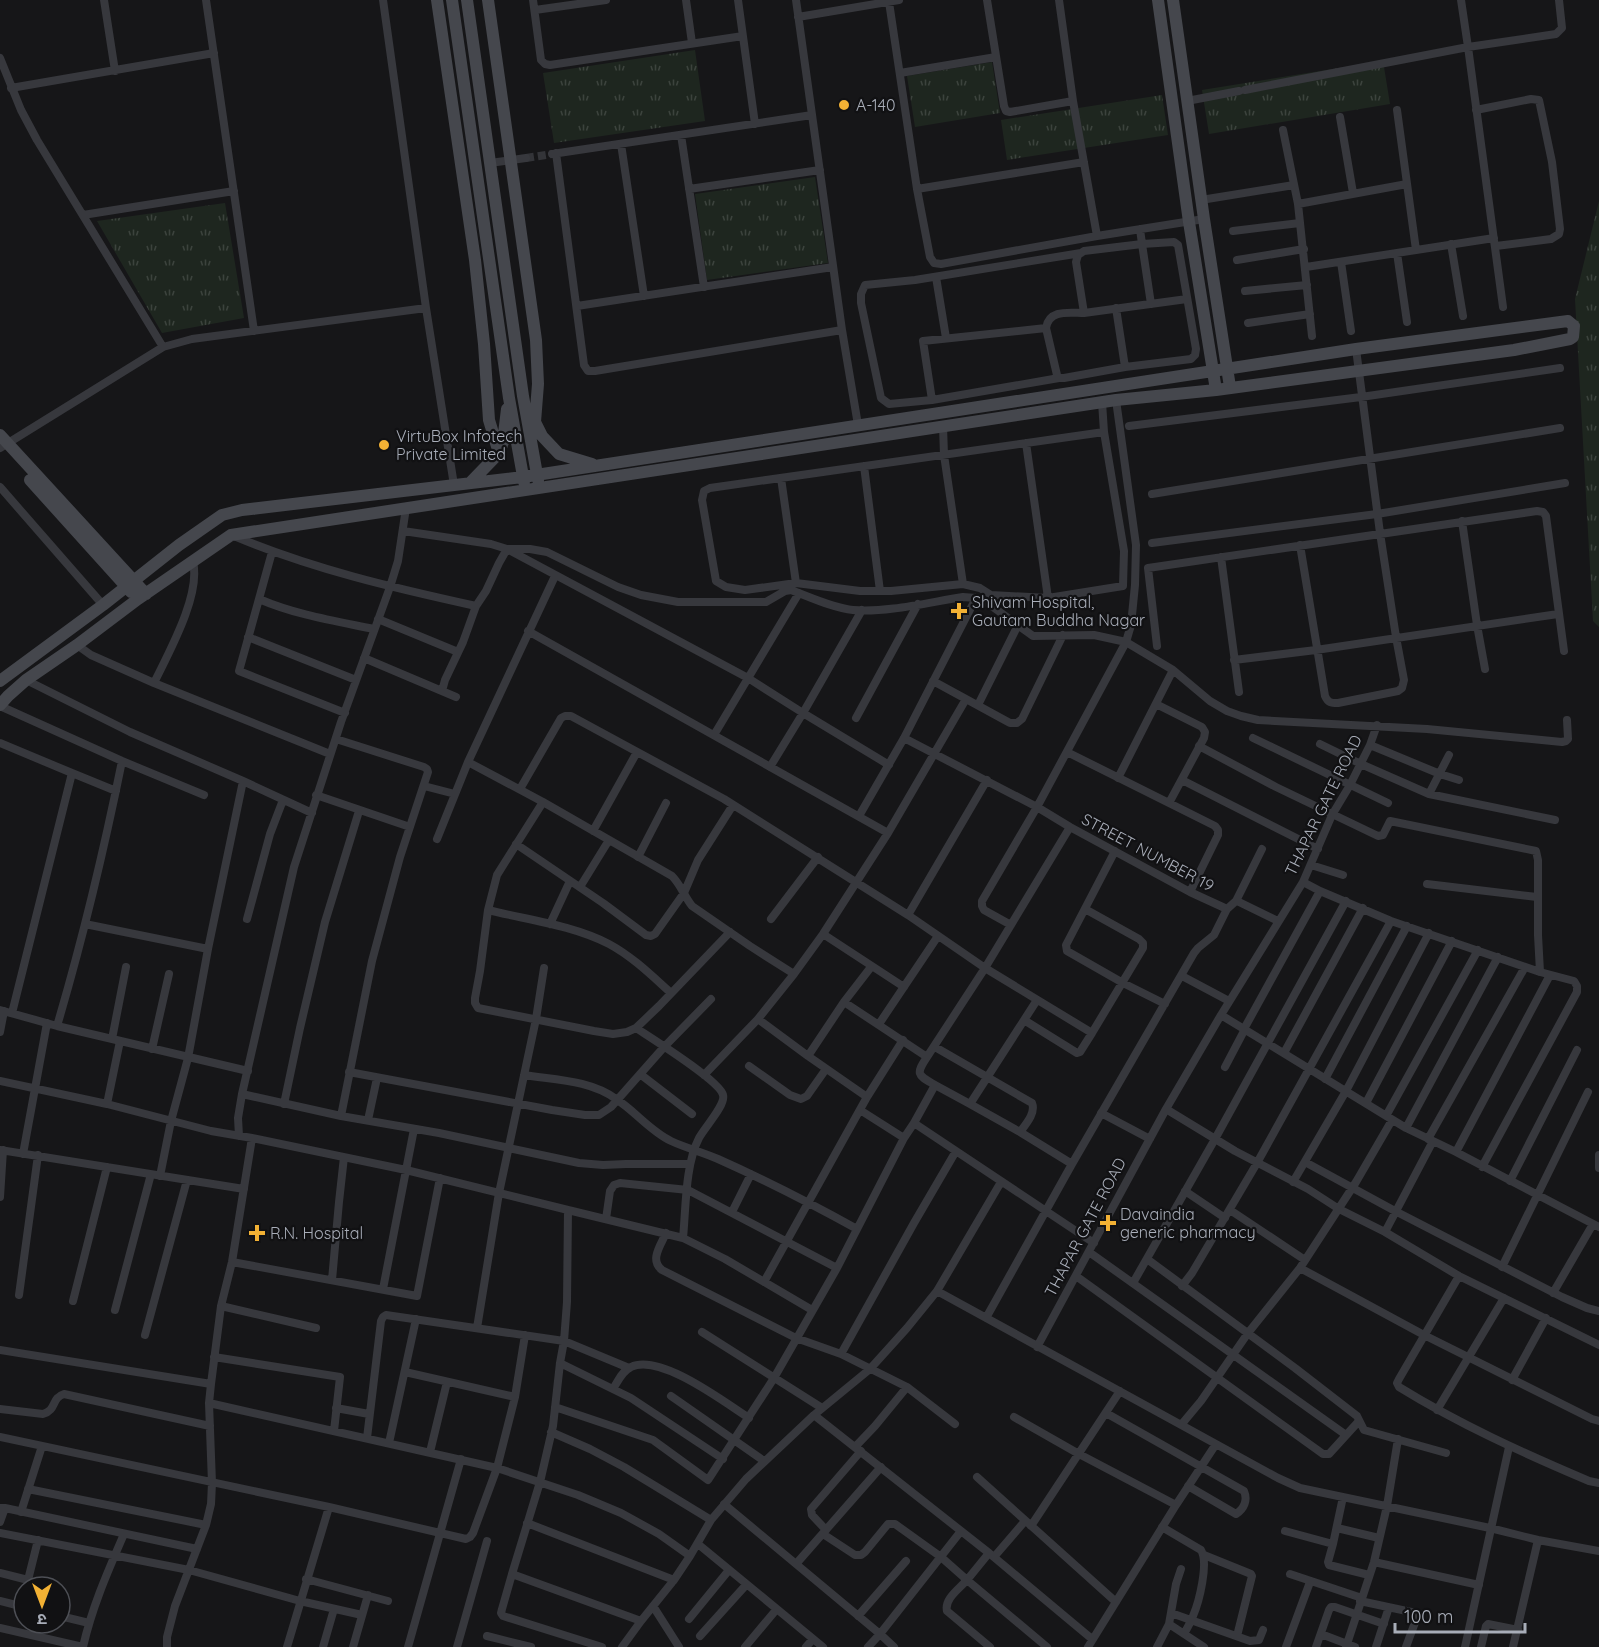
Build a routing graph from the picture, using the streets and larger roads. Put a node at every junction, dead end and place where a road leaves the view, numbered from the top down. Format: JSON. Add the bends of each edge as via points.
{"nodes":[{"id":1,"x":104,"y":0,"type":"edge"},
{"id":2,"x":206,"y":0,"type":"edge"},
{"id":3,"x":383,"y":0,"type":"edge"},
{"id":4,"x":437,"y":0,"type":"edge"},
{"id":5,"x":452,"y":0,"type":"edge"},
{"id":6,"x":467,"y":0,"type":"edge"},
{"id":7,"x":488,"y":0,"type":"edge"},
{"id":8,"x":533,"y":0,"type":"edge"},
{"id":9,"x":606,"y":0,"type":"edge"},
{"id":10,"x":686,"y":0,"type":"edge"},
{"id":11,"x":738,"y":0,"type":"edge"},
{"id":12,"x":796,"y":0,"type":"edge"},
{"id":13,"x":899,"y":0,"type":"edge"},
{"id":14,"x":987,"y":0,"type":"edge"},
{"id":15,"x":1059,"y":0,"type":"edge"},
{"id":16,"x":1158,"y":0,"type":"edge"},
{"id":17,"x":1173,"y":0,"type":"edge"},
{"id":18,"x":1461,"y":0,"type":"edge"},
{"id":19,"x":1560,"y":0,"type":"edge"},
{"id":20,"x":889,"y":2,"type":"junction"},
{"id":21,"x":534,"y":10,"type":"junction"},
{"id":22,"x":798,"y":16,"type":"junction"},
{"id":23,"x":743,"y":36,"type":"junction"},
{"id":24,"x":692,"y":44,"type":"junction"},
{"id":25,"x":1468,"y":46,"type":"junction"},
{"id":26,"x":214,"y":53,"type":"junction"},
{"id":27,"x":996,"y":57,"type":"junction"},
{"id":28,"x":0,"y":58,"type":"edge"},
{"id":29,"x":114,"y":71,"type":"junction"},
{"id":30,"x":900,"y":72,"type":"junction"},
{"id":31,"x":11,"y":88,"type":"junction"},
{"id":32,"x":1187,"y":100,"type":"junction"},
{"id":33,"x":1073,"y":101,"type":"junction"},
{"id":34,"x":1397,"y":110,"type":"dead end"},
{"id":35,"x":1476,"y":110,"type":"junction"},
{"id":36,"x":812,"y":115,"type":"junction"},
{"id":37,"x":1340,"y":117,"type":"dead end"},
{"id":38,"x":755,"y":124,"type":"junction"},
{"id":39,"x":1283,"y":130,"type":"dead end"},
{"id":40,"x":681,"y":135,"type":"junction"},
{"id":41,"x":621,"y":144,"type":"junction"},
{"id":42,"x":526,"y":158,"type":"tunnel mouth"},
{"id":43,"x":511,"y":160,"type":"junction"},
{"id":44,"x":1084,"y":162,"type":"junction"},
{"id":45,"x":490,"y":164,"type":"junction"},
{"id":46,"x":820,"y":170,"type":"junction"},
{"id":47,"x":1407,"y":184,"type":"junction"},
{"id":48,"x":1294,"y":185,"type":"junction"},
{"id":49,"x":689,"y":189,"type":"junction"},
{"id":50,"x":918,"y":189,"type":"junction"},
{"id":51,"x":234,"y":191,"type":"junction"},
{"id":52,"x":1353,"y":193,"type":"junction"},
{"id":53,"x":1201,"y":201,"type":"junction"},
{"id":54,"x":1298,"y":204,"type":"junction"},
{"id":55,"x":83,"y":215,"type":"junction"},
{"id":56,"x":1204,"y":219,"type":"junction"},
{"id":57,"x":1189,"y":222,"type":"junction"},
{"id":58,"x":1300,"y":223,"type":"junction"},
{"id":59,"x":1140,"y":229,"type":"junction"},
{"id":60,"x":1233,"y":231,"type":"dead end"},
{"id":61,"x":1097,"y":236,"type":"junction"},
{"id":62,"x":1495,"y":242,"type":"junction"},
{"id":63,"x":1142,"y":244,"type":"junction"},
{"id":64,"x":1450,"y":244,"type":"junction"},
{"id":65,"x":1304,"y":249,"type":"junction"},
{"id":66,"x":1416,"y":250,"type":"junction"},
{"id":67,"x":1081,"y":253,"type":"junction"},
{"id":68,"x":1397,"y":253,"type":"junction"},
{"id":69,"x":1237,"y":260,"type":"dead end"},
{"id":70,"x":1341,"y":262,"type":"junction"},
{"id":71,"x":833,"y":267,"type":"junction"},
{"id":72,"x":1306,"y":267,"type":"junction"},
{"id":73,"x":936,"y":276,"type":"junction"},
{"id":74,"x":1307,"y":285,"type":"junction"},
{"id":75,"x":704,"y":287,"type":"junction"},
{"id":76,"x":1245,"y":291,"type":"dead end"},
{"id":77,"x":644,"y":296,"type":"junction"},
{"id":78,"x":1187,"y":299,"type":"junction"},
{"id":79,"x":1150,"y":304,"type":"junction"},
{"id":80,"x":577,"y":306,"type":"junction"},
{"id":81,"x":1503,"y":307,"type":"dead end"},
{"id":82,"x":426,"y":308,"type":"junction"},
{"id":83,"x":1116,"y":308,"type":"junction"},
{"id":84,"x":1084,"y":312,"type":"junction"},
{"id":85,"x":1310,"y":314,"type":"junction"},
{"id":86,"x":1463,"y":316,"type":"dead end"},
{"id":87,"x":1407,"y":322,"type":"dead end"},
{"id":88,"x":1248,"y":323,"type":"dead end"},
{"id":89,"x":1046,"y":328,"type":"junction"},
{"id":90,"x":842,"y":330,"type":"junction"},
{"id":91,"x":254,"y":331,"type":"junction"},
{"id":92,"x":1351,"y":331,"type":"dead end"},
{"id":93,"x":1312,"y":336,"type":"dead end"},
{"id":94,"x":946,"y":338,"type":"junction"},
{"id":95,"x":163,"y":348,"type":"junction"},
{"id":96,"x":1356,"y":349,"type":"junction"},
{"id":97,"x":1125,"y":367,"type":"junction"},
{"id":98,"x":1228,"y":368,"type":"junction"},
{"id":99,"x":1560,"y":368,"type":"dead end"},
{"id":100,"x":1214,"y":370,"type":"junction"},
{"id":101,"x":1359,"y":370,"type":"junction"},
{"id":102,"x":1059,"y":378,"type":"junction"},
{"id":103,"x":1230,"y":387,"type":"junction"},
{"id":104,"x":1216,"y":390,"type":"junction"},
{"id":105,"x":523,"y":396,"type":"junction"},
{"id":106,"x":1361,"y":397,"type":"junction"},
{"id":107,"x":509,"y":398,"type":"junction"},
{"id":108,"x":932,"y":400,"type":"junction"},
{"id":109,"x":1116,"y":400,"type":"junction"},
{"id":110,"x":1102,"y":402,"type":"junction"},
{"id":111,"x":535,"y":422,"type":"junction"},
{"id":112,"x":881,"y":422,"type":"junction"},
{"id":113,"x":858,"y":425,"type":"junction"},
{"id":114,"x":943,"y":426,"type":"junction"},
{"id":115,"x":1129,"y":426,"type":"dead end"},
{"id":116,"x":1560,"y":428,"type":"dead end"},
{"id":117,"x":1104,"y":432,"type":"junction"},
{"id":118,"x":883,"y":435,"type":"junction"},
{"id":119,"x":1026,"y":443,"type":"junction"},
{"id":120,"x":1,"y":444,"type":"edge"},
{"id":121,"x":499,"y":453,"type":"junction"},
{"id":122,"x":944,"y":455,"type":"junction"},
{"id":123,"x":1369,"y":460,"type":"junction"},
{"id":124,"x":596,"y":465,"type":"junction"},
{"id":125,"x":864,"y":466,"type":"junction"},
{"id":126,"x":782,"y":478,"type":"junction"},
{"id":127,"x":538,"y":481,"type":"junction"},
{"id":128,"x":470,"y":483,"type":"junction"},
{"id":129,"x":524,"y":483,"type":"junction"},
{"id":130,"x":1565,"y":483,"type":"dead end"},
{"id":131,"x":454,"y":485,"type":"junction"},
{"id":132,"x":0,"y":487,"type":"edge"},
{"id":133,"x":1152,"y":494,"type":"dead end"},
{"id":134,"x":406,"y":508,"type":"junction"},
{"id":135,"x":1377,"y":514,"type":"junction"},
{"id":136,"x":1462,"y":521,"type":"junction"},
{"id":137,"x":403,"y":531,"type":"junction"},
{"id":138,"x":1380,"y":533,"type":"junction"},
{"id":139,"x":231,"y":535,"type":"junction"},
{"id":140,"x":1152,"y":543,"type":"dead end"},
{"id":141,"x":1300,"y":545,"type":"junction"},
{"id":142,"x":507,"y":549,"type":"junction"},
{"id":143,"x":272,"y":552,"type":"junction"},
{"id":144,"x":1221,"y":557,"type":"junction"},
{"id":145,"x":193,"y":561,"type":"junction"},
{"id":146,"x":555,"y":576,"type":"junction"},
{"id":147,"x":796,"y":583,"type":"junction"},
{"id":148,"x":130,"y":584,"type":"junction"},
{"id":149,"x":963,"y":584,"type":"junction"},
{"id":150,"x":390,"y":587,"type":"junction"},
{"id":151,"x":880,"y":591,"type":"junction"},
{"id":152,"x":799,"y":593,"type":"junction"},
{"id":153,"x":142,"y":596,"type":"junction"},
{"id":154,"x":976,"y":598,"type":"junction"},
{"id":155,"x":1048,"y":598,"type":"junction"},
{"id":156,"x":260,"y":599,"type":"junction"},
{"id":157,"x":918,"y":604,"type":"junction"},
{"id":158,"x":103,"y":605,"type":"junction"},
{"id":159,"x":476,"y":606,"type":"junction"},
{"id":160,"x":862,"y":610,"type":"junction"},
{"id":161,"x":1558,"y":614,"type":"junction"},
{"id":162,"x":378,"y":619,"type":"junction"},
{"id":163,"x":1018,"y":625,"type":"junction"},
{"id":164,"x":1477,"y":626,"type":"junction"},
{"id":165,"x":374,"y":629,"type":"junction"},
{"id":166,"x":528,"y":631,"type":"junction"},
{"id":167,"x":1063,"y":635,"type":"junction"},
{"id":168,"x":248,"y":637,"type":"junction"},
{"id":169,"x":1396,"y":637,"type":"junction"},
{"id":170,"x":1126,"y":642,"type":"junction"},
{"id":171,"x":77,"y":645,"type":"junction"},
{"id":172,"x":1157,"y":646,"type":"dead end"},
{"id":173,"x":1316,"y":650,"type":"junction"},
{"id":174,"x":1564,"y":651,"type":"dead end"},
{"id":175,"x":458,"y":652,"type":"junction"},
{"id":176,"x":364,"y":658,"type":"junction"},
{"id":177,"x":1234,"y":660,"type":"junction"},
{"id":178,"x":1485,"y":669,"type":"dead end"},
{"id":179,"x":1173,"y":670,"type":"junction"},
{"id":180,"x":748,"y":678,"type":"junction"},
{"id":181,"x":0,"y":681,"type":"edge"},
{"id":182,"x":26,"y":681,"type":"junction"},
{"id":183,"x":356,"y":681,"type":"junction"},
{"id":184,"x":933,"y":681,"type":"junction"},
{"id":185,"x":154,"y":683,"type":"junction"},
{"id":186,"x":442,"y":691,"type":"junction"},
{"id":187,"x":1239,"y":692,"type":"dead end"},
{"id":188,"x":456,"y":697,"type":"dead end"},
{"id":189,"x":966,"y":699,"type":"junction"},
{"id":190,"x":1156,"y":704,"type":"junction"},
{"id":191,"x":0,"y":705,"type":"edge"},
{"id":192,"x":978,"y":705,"type":"junction"},
{"id":193,"x":345,"y":713,"type":"junction"},
{"id":194,"x":803,"y":713,"type":"junction"},
{"id":195,"x":856,"y":718,"type":"dead end"},
{"id":196,"x":1568,"y":720,"type":"dead end"},
{"id":197,"x":1377,"y":725,"type":"junction"},
{"id":198,"x":714,"y":735,"type":"junction"},
{"id":199,"x":904,"y":738,"type":"junction"},
{"id":200,"x":1253,"y":738,"type":"dead end"},
{"id":201,"x":336,"y":739,"type":"junction"},
{"id":202,"x":0,"y":743,"type":"edge"},
{"id":203,"x":1320,"y":744,"type":"dead end"},
{"id":204,"x":1199,"y":746,"type":"junction"},
{"id":205,"x":1370,"y":746,"type":"junction"},
{"id":206,"x":637,"y":752,"type":"junction"},
{"id":207,"x":1066,"y":752,"type":"junction"},
{"id":208,"x":330,"y":754,"type":"junction"},
{"id":209,"x":935,"y":754,"type":"junction"},
{"id":210,"x":1449,"y":755,"type":"dead end"},
{"id":211,"x":122,"y":761,"type":"junction"},
{"id":212,"x":468,"y":762,"type":"junction"},
{"id":213,"x":1361,"y":764,"type":"junction"},
{"id":214,"x":890,"y":765,"type":"junction"},
{"id":215,"x":770,"y":767,"type":"junction"},
{"id":216,"x":72,"y":773,"type":"junction"},
{"id":217,"x":1440,"y":774,"type":"junction"},
{"id":218,"x":1118,"y":778,"type":"junction"},
{"id":219,"x":987,"y":780,"type":"junction"},
{"id":220,"x":1182,"y":780,"type":"junction"},
{"id":221,"x":1460,"y":780,"type":"dead end"},
{"id":222,"x":243,"y":781,"type":"junction"},
{"id":223,"x":1350,"y":785,"type":"junction"},
{"id":224,"x":424,"y":786,"type":"junction"},
{"id":225,"x":520,"y":789,"type":"junction"},
{"id":226,"x":116,"y":791,"type":"junction"},
{"id":227,"x":455,"y":794,"type":"junction"},
{"id":228,"x":1429,"y":794,"type":"junction"},
{"id":229,"x":204,"y":795,"type":"dead end"},
{"id":230,"x":316,"y":795,"type":"junction"},
{"id":231,"x":283,"y":800,"type":"junction"},
{"id":232,"x":543,"y":802,"type":"junction"},
{"id":233,"x":666,"y":803,"type":"dead end"},
{"id":234,"x":1169,"y":803,"type":"junction"},
{"id":235,"x":1388,"y":803,"type":"dead end"},
{"id":236,"x":733,"y":805,"type":"junction"},
{"id":237,"x":1037,"y":807,"type":"junction"},
{"id":238,"x":359,"y":811,"type":"junction"},
{"id":239,"x":312,"y":813,"type":"junction"},
{"id":240,"x":1332,"y":815,"type":"junction"},
{"id":241,"x":859,"y":816,"type":"junction"},
{"id":242,"x":1555,"y":820,"type":"dead end"},
{"id":243,"x":410,"y":827,"type":"junction"},
{"id":244,"x":1070,"y":827,"type":"junction"},
{"id":245,"x":593,"y":831,"type":"junction"},
{"id":246,"x":888,"y":832,"type":"junction"},
{"id":247,"x":437,"y":839,"type":"dead end"},
{"id":248,"x":609,"y":840,"type":"junction"},
{"id":249,"x":516,"y":844,"type":"junction"},
{"id":250,"x":1262,"y":849,"type":"dead end"},
{"id":251,"x":1318,"y":849,"type":"junction"},
{"id":252,"x":1115,"y":851,"type":"junction"},
{"id":253,"x":638,"y":857,"type":"junction"},
{"id":254,"x":818,"y":857,"type":"junction"},
{"id":255,"x":1311,"y":866,"type":"junction"},
{"id":256,"x":1343,"y":875,"type":"dead end"},
{"id":257,"x":570,"y":881,"type":"junction"},
{"id":258,"x":855,"y":882,"type":"junction"},
{"id":259,"x":1303,"y":882,"type":"junction"},
{"id":260,"x":1427,"y":885,"type":"dead end"},
{"id":261,"x":580,"y":887,"type":"junction"},
{"id":262,"x":1320,"y":891,"type":"junction"},
{"id":263,"x":1190,"y":892,"type":"junction"},
{"id":264,"x":684,"y":893,"type":"junction"},
{"id":265,"x":1538,"y":897,"type":"junction"},
{"id":266,"x":1236,"y":901,"type":"junction"},
{"id":267,"x":1346,"y":902,"type":"junction"},
{"id":268,"x":1363,"y":908,"type":"junction"},
{"id":269,"x":1085,"y":909,"type":"junction"},
{"id":270,"x":1227,"y":909,"type":"junction"},
{"id":271,"x":488,"y":910,"type":"junction"},
{"id":272,"x":908,"y":915,"type":"junction"},
{"id":273,"x":247,"y":919,"type":"dead end"},
{"id":274,"x":771,"y":919,"type":"dead end"},
{"id":275,"x":1278,"y":921,"type":"junction"},
{"id":276,"x":1391,"y":921,"type":"junction"},
{"id":277,"x":85,"y":924,"type":"junction"},
{"id":278,"x":550,"y":924,"type":"junction"},
{"id":279,"x":1011,"y":925,"type":"junction"},
{"id":280,"x":1407,"y":926,"type":"junction"},
{"id":281,"x":729,"y":932,"type":"junction"},
{"id":282,"x":1429,"y":933,"type":"junction"},
{"id":283,"x":823,"y":934,"type":"junction"},
{"id":284,"x":938,"y":936,"type":"junction"},
{"id":285,"x":1452,"y":941,"type":"junction"},
{"id":286,"x":208,"y":949,"type":"junction"},
{"id":287,"x":1478,"y":950,"type":"junction"},
{"id":288,"x":1498,"y":957,"type":"junction"},
{"id":289,"x":126,"y":967,"type":"dead end"},
{"id":290,"x":871,"y":967,"type":"junction"},
{"id":291,"x":1525,"y":967,"type":"junction"},
{"id":292,"x":544,"y":968,"type":"dead end"},
{"id":293,"x":986,"y":968,"type":"junction"},
{"id":294,"x":1540,"y":972,"type":"junction"},
{"id":295,"x":169,"y":974,"type":"dead end"},
{"id":296,"x":794,"y":974,"type":"junction"},
{"id":297,"x":1550,"y":975,"type":"junction"},
{"id":298,"x":1182,"y":976,"type":"junction"},
{"id":299,"x":1123,"y":983,"type":"junction"},
{"id":300,"x":904,"y":987,"type":"junction"},
{"id":301,"x":671,"y":993,"type":"junction"},
{"id":302,"x":711,"y":999,"type":"dead end"},
{"id":303,"x":1036,"y":1000,"type":"junction"},
{"id":304,"x":1229,"y":1001,"type":"junction"},
{"id":305,"x":844,"y":1002,"type":"junction"},
{"id":306,"x":1165,"y":1004,"type":"junction"},
{"id":307,"x":6,"y":1011,"type":"edge"},
{"id":308,"x":1221,"y":1015,"type":"junction"},
{"id":309,"x":536,"y":1019,"type":"junction"},
{"id":310,"x":758,"y":1019,"type":"junction"},
{"id":311,"x":1023,"y":1020,"type":"junction"},
{"id":312,"x":47,"y":1023,"type":"junction"},
{"id":313,"x":879,"y":1024,"type":"junction"},
{"id":314,"x":57,"y":1026,"type":"junction"},
{"id":315,"x":636,"y":1028,"type":"junction"},
{"id":316,"x":1244,"y":1029,"type":"junction"},
{"id":317,"x":0,"y":1032,"type":"edge"},
{"id":318,"x":1092,"y":1033,"type":"junction"},
{"id":319,"x":116,"y":1040,"type":"junction"},
{"id":320,"x":903,"y":1041,"type":"junction"},
{"id":321,"x":1266,"y":1044,"type":"junction"},
{"id":322,"x":664,"y":1047,"type":"junction"},
{"id":323,"x":935,"y":1047,"type":"junction"},
{"id":324,"x":152,"y":1049,"type":"junction"},
{"id":325,"x":1577,"y":1050,"type":"dead end"},
{"id":326,"x":1284,"y":1053,"type":"junction"},
{"id":327,"x":808,"y":1056,"type":"junction"},
{"id":328,"x":188,"y":1058,"type":"junction"},
{"id":329,"x":927,"y":1058,"type":"junction"},
{"id":330,"x":749,"y":1066,"type":"dead end"},
{"id":331,"x":1225,"y":1067,"type":"dead end"},
{"id":332,"x":1309,"y":1067,"type":"junction"},
{"id":333,"x":826,"y":1069,"type":"junction"},
{"id":334,"x":248,"y":1071,"type":"junction"},
{"id":335,"x":349,"y":1072,"type":"junction"},
{"id":336,"x":640,"y":1074,"type":"junction"},
{"id":337,"x":524,"y":1075,"type":"junction"},
{"id":338,"x":704,"y":1075,"type":"junction"},
{"id":339,"x":377,"y":1078,"type":"junction"},
{"id":340,"x":987,"y":1078,"type":"junction"},
{"id":341,"x":1325,"y":1079,"type":"junction"},
{"id":342,"x":0,"y":1081,"type":"edge"},
{"id":343,"x":935,"y":1085,"type":"junction"},
{"id":344,"x":34,"y":1088,"type":"junction"},
{"id":345,"x":1346,"y":1091,"type":"junction"},
{"id":346,"x":1588,"y":1092,"type":"dead end"},
{"id":347,"x":242,"y":1094,"type":"junction"},
{"id":348,"x":867,"y":1097,"type":"junction"},
{"id":349,"x":617,"y":1099,"type":"junction"},
{"id":350,"x":518,"y":1103,"type":"junction"},
{"id":351,"x":1366,"y":1103,"type":"junction"},
{"id":352,"x":107,"y":1104,"type":"junction"},
{"id":353,"x":284,"y":1104,"type":"junction"},
{"id":354,"x":970,"y":1104,"type":"junction"},
{"id":355,"x":1166,"y":1109,"type":"junction"},
{"id":356,"x":860,"y":1110,"type":"junction"},
{"id":357,"x":1101,"y":1113,"type":"junction"},
{"id":358,"x":692,"y":1114,"type":"dead end"},
{"id":359,"x":341,"y":1116,"type":"junction"},
{"id":360,"x":1389,"y":1118,"type":"junction"},
{"id":361,"x":368,"y":1120,"type":"junction"},
{"id":362,"x":171,"y":1121,"type":"junction"},
{"id":363,"x":914,"y":1123,"type":"junction"},
{"id":364,"x":1407,"y":1128,"type":"junction"},
{"id":365,"x":414,"y":1129,"type":"junction"},
{"id":366,"x":1020,"y":1132,"type":"junction"},
{"id":367,"x":239,"y":1136,"type":"junction"},
{"id":368,"x":252,"y":1138,"type":"junction"},
{"id":369,"x":904,"y":1138,"type":"junction"},
{"id":370,"x":1150,"y":1139,"type":"junction"},
{"id":371,"x":1215,"y":1139,"type":"junction"},
{"id":372,"x":1430,"y":1140,"type":"junction"},
{"id":373,"x":509,"y":1148,"type":"junction"},
{"id":374,"x":694,"y":1149,"type":"junction"},
{"id":375,"x":2,"y":1150,"type":"edge"},
{"id":376,"x":956,"y":1151,"type":"junction"},
{"id":377,"x":1456,"y":1152,"type":"junction"},
{"id":378,"x":23,"y":1154,"type":"junction"},
{"id":379,"x":38,"y":1155,"type":"junction"},
{"id":380,"x":1599,"y":1155,"type":"edge"},
{"id":381,"x":345,"y":1157,"type":"junction"},
{"id":382,"x":1305,"y":1162,"type":"junction"},
{"id":383,"x":1257,"y":1163,"type":"junction"},
{"id":384,"x":690,"y":1164,"type":"junction"},
{"id":385,"x":1072,"y":1164,"type":"junction"},
{"id":386,"x":107,"y":1167,"type":"junction"},
{"id":387,"x":1482,"y":1167,"type":"junction"},
{"id":388,"x":1599,"y":1168,"type":"edge"},
{"id":389,"x":406,"y":1170,"type":"junction"},
{"id":390,"x":751,"y":1174,"type":"junction"},
{"id":391,"x":156,"y":1175,"type":"junction"},
{"id":392,"x":440,"y":1178,"type":"junction"},
{"id":393,"x":187,"y":1180,"type":"junction"},
{"id":394,"x":1510,"y":1181,"type":"junction"},
{"id":395,"x":1001,"y":1182,"type":"junction"},
{"id":396,"x":1293,"y":1182,"type":"junction"},
{"id":397,"x":1352,"y":1188,"type":"junction"},
{"id":398,"x":244,"y":1189,"type":"junction"},
{"id":399,"x":687,"y":1190,"type":"junction"},
{"id":400,"x":1185,"y":1191,"type":"junction"},
{"id":401,"x":499,"y":1193,"type":"junction"},
{"id":402,"x":1538,"y":1195,"type":"junction"},
{"id":403,"x":0,"y":1197,"type":"edge"},
{"id":404,"x":808,"y":1202,"type":"junction"},
{"id":405,"x":1339,"y":1209,"type":"junction"},
{"id":406,"x":568,"y":1210,"type":"junction"},
{"id":407,"x":1395,"y":1211,"type":"junction"},
{"id":408,"x":732,"y":1212,"type":"junction"},
{"id":409,"x":1046,"y":1213,"type":"junction"},
{"id":410,"x":1228,"y":1214,"type":"junction"},
{"id":411,"x":606,"y":1218,"type":"junction"},
{"id":412,"x":1596,"y":1226,"type":"edge"},
{"id":413,"x":857,"y":1229,"type":"junction"},
{"id":414,"x":1385,"y":1232,"type":"junction"},
{"id":415,"x":666,"y":1233,"type":"junction"},
{"id":416,"x":682,"y":1238,"type":"junction"},
{"id":417,"x":786,"y":1242,"type":"junction"},
{"id":418,"x":1094,"y":1243,"type":"junction"},
{"id":419,"x":1089,"y":1252,"type":"junction"},
{"id":420,"x":1147,"y":1259,"type":"junction"},
{"id":421,"x":232,"y":1262,"type":"junction"},
{"id":422,"x":1303,"y":1264,"type":"junction"},
{"id":423,"x":1502,"y":1267,"type":"junction"},
{"id":424,"x":837,"y":1268,"type":"junction"},
{"id":425,"x":1076,"y":1276,"type":"junction"},
{"id":426,"x":1459,"y":1276,"type":"junction"},
{"id":427,"x":332,"y":1280,"type":"junction"},
{"id":428,"x":764,"y":1282,"type":"junction"},
{"id":429,"x":1133,"y":1283,"type":"junction"},
{"id":430,"x":1182,"y":1286,"type":"junction"},
{"id":431,"x":383,"y":1289,"type":"junction"},
{"id":432,"x":937,"y":1291,"type":"junction"},
{"id":433,"x":1553,"y":1293,"type":"junction"},
{"id":434,"x":19,"y":1295,"type":"dead end"},
{"id":435,"x":1504,"y":1298,"type":"junction"},
{"id":436,"x":73,"y":1301,"type":"dead end"},
{"id":437,"x":221,"y":1306,"type":"junction"},
{"id":438,"x":115,"y":1310,"type":"dead end"},
{"id":439,"x":812,"y":1310,"type":"junction"},
{"id":440,"x":1599,"y":1311,"type":"edge"},
{"id":441,"x":986,"y":1318,"type":"junction"},
{"id":442,"x":1546,"y":1318,"type":"junction"},
{"id":443,"x":416,"y":1319,"type":"junction"},
{"id":444,"x":316,"y":1328,"type":"dead end"},
{"id":445,"x":477,"y":1328,"type":"junction"},
{"id":446,"x":702,"y":1332,"type":"dead end"},
{"id":447,"x":1248,"y":1334,"type":"junction"},
{"id":448,"x":145,"y":1335,"type":"dead end"},
{"id":449,"x":525,"y":1335,"type":"junction"},
{"id":450,"x":1424,"y":1335,"type":"junction"},
{"id":451,"x":796,"y":1338,"type":"junction"},
{"id":452,"x":564,"y":1341,"type":"junction"},
{"id":453,"x":1599,"y":1345,"type":"edge"},
{"id":454,"x":1037,"y":1347,"type":"junction"},
{"id":455,"x":0,"y":1350,"type":"edge"},
{"id":456,"x":841,"y":1354,"type":"junction"},
{"id":457,"x":1232,"y":1355,"type":"junction"},
{"id":458,"x":214,"y":1357,"type":"junction"},
{"id":459,"x":1469,"y":1357,"type":"junction"},
{"id":460,"x":560,"y":1363,"type":"junction"},
{"id":461,"x":629,"y":1368,"type":"junction"},
{"id":462,"x":870,"y":1369,"type":"junction"},
{"id":463,"x":405,"y":1372,"type":"junction"},
{"id":464,"x":774,"y":1378,"type":"junction"},
{"id":465,"x":1217,"y":1378,"type":"junction"},
{"id":466,"x":1512,"y":1380,"type":"junction"},
{"id":467,"x":447,"y":1382,"type":"junction"},
{"id":468,"x":211,"y":1384,"type":"junction"},
{"id":469,"x":908,"y":1387,"type":"junction"},
{"id":470,"x":613,"y":1389,"type":"junction"},
{"id":471,"x":1120,"y":1391,"type":"junction"},
{"id":472,"x":671,"y":1396,"type":"dead end"},
{"id":473,"x":515,"y":1397,"type":"junction"},
{"id":474,"x":209,"y":1403,"type":"junction"},
{"id":475,"x":555,"y":1407,"type":"junction"},
{"id":476,"x":0,"y":1408,"type":"edge"},
{"id":477,"x":336,"y":1408,"type":"junction"},
{"id":478,"x":1437,"y":1410,"type":"junction"},
{"id":479,"x":818,"y":1411,"type":"junction"},
{"id":480,"x":1106,"y":1413,"type":"junction"},
{"id":481,"x":369,"y":1414,"type":"junction"},
{"id":482,"x":1014,"y":1417,"type":"dead end"},
{"id":483,"x":749,"y":1418,"type":"junction"},
{"id":484,"x":1359,"y":1421,"type":"junction"},
{"id":485,"x":1599,"y":1421,"type":"edge"},
{"id":486,"x":955,"y":1424,"type":"dead end"},
{"id":487,"x":1181,"y":1425,"type":"junction"},
{"id":488,"x":210,"y":1426,"type":"junction"},
{"id":489,"x":334,"y":1431,"type":"junction"},
{"id":490,"x":551,"y":1432,"type":"junction"},
{"id":491,"x":1346,"y":1435,"type":"junction"},
{"id":492,"x":0,"y":1437,"type":"edge"},
{"id":493,"x":367,"y":1438,"type":"junction"},
{"id":494,"x":1398,"y":1439,"type":"junction"},
{"id":495,"x":735,"y":1440,"type":"junction"},
{"id":496,"x":389,"y":1443,"type":"junction"},
{"id":497,"x":1216,"y":1444,"type":"junction"},
{"id":498,"x":42,"y":1446,"type":"junction"},
{"id":499,"x":1509,"y":1447,"type":"junction"},
{"id":500,"x":858,"y":1449,"type":"junction"},
{"id":501,"x":429,"y":1452,"type":"junction"},
{"id":502,"x":1446,"y":1453,"type":"dead end"},
{"id":503,"x":1079,"y":1454,"type":"junction"},
{"id":504,"x":723,"y":1458,"type":"junction"},
{"id":505,"x":461,"y":1459,"type":"junction"},
{"id":506,"x":764,"y":1461,"type":"junction"},
{"id":507,"x":881,"y":1467,"type":"junction"},
{"id":508,"x":1200,"y":1467,"type":"junction"},
{"id":509,"x":497,"y":1468,"type":"junction"},
{"id":510,"x":977,"y":1477,"type":"dead end"},
{"id":511,"x":540,"y":1482,"type":"junction"},
{"id":512,"x":212,"y":1483,"type":"junction"},
{"id":513,"x":1599,"y":1483,"type":"edge"},
{"id":514,"x":1188,"y":1485,"type":"junction"},
{"id":515,"x":28,"y":1489,"type":"junction"},
{"id":516,"x":1344,"y":1497,"type":"junction"},
{"id":517,"x":724,"y":1504,"type":"junction"},
{"id":518,"x":1176,"y":1505,"type":"junction"},
{"id":519,"x":1387,"y":1506,"type":"junction"},
{"id":520,"x":329,"y":1507,"type":"junction"},
{"id":521,"x":2,"y":1508,"type":"edge"},
{"id":522,"x":21,"y":1512,"type":"junction"},
{"id":523,"x":711,"y":1520,"type":"junction"},
{"id":524,"x":0,"y":1522,"type":"edge"},
{"id":525,"x":527,"y":1523,"type":"junction"},
{"id":526,"x":1028,"y":1523,"type":"junction"},
{"id":527,"x":206,"y":1525,"type":"junction"},
{"id":528,"x":1162,"y":1527,"type":"junction"},
{"id":529,"x":1337,"y":1528,"type":"junction"},
{"id":530,"x":1490,"y":1528,"type":"junction"},
{"id":531,"x":961,"y":1531,"type":"junction"},
{"id":532,"x":1285,"y":1531,"type":"dead end"},
{"id":533,"x":442,"y":1532,"type":"junction"},
{"id":534,"x":825,"y":1532,"type":"junction"},
{"id":535,"x":0,"y":1533,"type":"edge"},
{"id":536,"x":124,"y":1534,"type":"junction"},
{"id":537,"x":1378,"y":1538,"type":"junction"},
{"id":538,"x":38,"y":1540,"type":"junction"},
{"id":539,"x":1538,"y":1540,"type":"junction"},
{"id":540,"x":487,"y":1541,"type":"dead end"},
{"id":541,"x":698,"y":1544,"type":"junction"},
{"id":542,"x":1333,"y":1544,"type":"junction"},
{"id":543,"x":197,"y":1549,"type":"junction"},
{"id":544,"x":1599,"y":1551,"type":"edge"},
{"id":545,"x":992,"y":1555,"type":"junction"},
{"id":546,"x":1204,"y":1555,"type":"junction"},
{"id":547,"x":115,"y":1556,"type":"junction"},
{"id":548,"x":690,"y":1556,"type":"junction"},
{"id":549,"x":941,"y":1557,"type":"junction"},
{"id":550,"x":906,"y":1561,"type":"dead end"},
{"id":551,"x":1374,"y":1562,"type":"junction"},
{"id":552,"x":796,"y":1564,"type":"junction"},
{"id":553,"x":1181,"y":1569,"type":"dead end"},
{"id":554,"x":189,"y":1570,"type":"junction"},
{"id":555,"x":729,"y":1570,"type":"junction"},
{"id":556,"x":0,"y":1573,"type":"edge"},
{"id":557,"x":512,"y":1574,"type":"junction"},
{"id":558,"x":1290,"y":1574,"type":"dead end"},
{"id":559,"x":1369,"y":1575,"type":"junction"},
{"id":560,"x":306,"y":1579,"type":"junction"},
{"id":561,"x":674,"y":1580,"type":"junction"},
{"id":562,"x":966,"y":1580,"type":"junction"},
{"id":563,"x":1310,"y":1582,"type":"junction"},
{"id":564,"x":746,"y":1585,"type":"junction"},
{"id":565,"x":1479,"y":1585,"type":"junction"},
{"id":566,"x":368,"y":1595,"type":"junction"},
{"id":567,"x":388,"y":1600,"type":"dead end"},
{"id":568,"x":1361,"y":1600,"type":"junction"},
{"id":569,"x":300,"y":1601,"type":"junction"},
{"id":570,"x":1116,"y":1602,"type":"junction"},
{"id":571,"x":653,"y":1606,"type":"junction"},
{"id":572,"x":1389,"y":1607,"type":"junction"},
{"id":573,"x":334,"y":1609,"type":"junction"},
{"id":574,"x":776,"y":1610,"type":"junction"},
{"id":575,"x":1171,"y":1613,"type":"junction"},
{"id":576,"x":1356,"y":1614,"type":"junction"},
{"id":577,"x":362,"y":1615,"type":"junction"},
{"id":578,"x":858,"y":1616,"type":"junction"},
{"id":579,"x":72,"y":1619,"type":"edge"},
{"id":580,"x":688,"y":1619,"type":"dead end"},
{"id":581,"x":1192,"y":1619,"type":"junction"},
{"id":582,"x":640,"y":1621,"type":"junction"},
{"id":583,"x":88,"y":1623,"type":"junction"},
{"id":584,"x":1169,"y":1624,"type":"junction"},
{"id":585,"x":1384,"y":1624,"type":"junction"},
{"id":586,"x":0,"y":1628,"type":"edge"},
{"id":587,"x":1263,"y":1630,"type":"dead end"},
{"id":588,"x":1518,"y":1630,"type":"junction"},
{"id":589,"x":880,"y":1634,"type":"junction"},
{"id":590,"x":1184,"y":1634,"type":"junction"},
{"id":591,"x":1321,"y":1634,"type":"junction"},
{"id":592,"x":487,"y":1636,"type":"dead end"},
{"id":593,"x":700,"y":1636,"type":"dead end"},
{"id":594,"x":1237,"y":1636,"type":"junction"},
{"id":595,"x":813,"y":1639,"type":"junction"},
{"id":596,"x":1090,"y":1643,"type":"edge"},
{"id":597,"x":1247,"y":1644,"type":"edge"},
{"id":598,"x":1198,"y":1645,"type":"edge"},
{"id":599,"x":1349,"y":1646,"type":"edge"},
{"id":600,"x":83,"y":1647,"type":"edge"},
{"id":601,"x":166,"y":1647,"type":"edge"},
{"id":602,"x":287,"y":1647,"type":"edge"},
{"id":603,"x":323,"y":1647,"type":"edge"},
{"id":604,"x":353,"y":1647,"type":"edge"},
{"id":605,"x":408,"y":1647,"type":"edge"},
{"id":606,"x":457,"y":1647,"type":"edge"},
{"id":607,"x":531,"y":1647,"type":"edge"},
{"id":608,"x":602,"y":1647,"type":"edge"},
{"id":609,"x":622,"y":1647,"type":"edge"},
{"id":610,"x":679,"y":1647,"type":"edge"},
{"id":611,"x":745,"y":1647,"type":"edge"},
{"id":612,"x":806,"y":1647,"type":"edge"},
{"id":613,"x":823,"y":1647,"type":"edge"},
{"id":614,"x":868,"y":1647,"type":"edge"},
{"id":615,"x":894,"y":1647,"type":"edge"},
{"id":616,"x":990,"y":1647,"type":"edge"},
{"id":617,"x":1047,"y":1647,"type":"edge"},
{"id":618,"x":1157,"y":1647,"type":"edge"},
{"id":619,"x":1286,"y":1647,"type":"edge"},
{"id":620,"x":1316,"y":1647,"type":"edge"},
{"id":621,"x":1376,"y":1647,"type":"edge"},
{"id":622,"x":1406,"y":1647,"type":"edge"},
{"id":623,"x":1465,"y":1647,"type":"edge"},
{"id":624,"x":1481,"y":1647,"type":"edge"},
{"id":625,"x":1513,"y":1647,"type":"edge"}],
"edges":[{"from":1,"to":29,"type":"street"},
{"from":2,"to":26,"type":"street"},
{"from":3,"to":82,"type":"street"},
{"from":4,"to":121,"type":"street","via":[[475,260],[489,420]]},
{"from":5,"to":107,"type":"street"},
{"from":6,"to":45,"type":"street"},
{"from":7,"to":43,"type":"street"},
{"from":8,"to":21,"type":"street"},
{"from":9,"to":21,"type":"street"},
{"from":10,"to":24,"type":"street"},
{"from":11,"to":23,"type":"street"},
{"from":12,"to":22,"type":"street"},
{"from":13,"to":20,"type":"street"},
{"from":14,"to":27,"type":"street"},
{"from":15,"to":33,"type":"street"},
{"from":16,"to":57,"type":"street"},
{"from":17,"to":32,"type":"street"},
{"from":18,"to":25,"type":"street"},
{"from":19,"to":25,"type":"street","via":[[1560,32]]},
{"from":20,"to":22,"type":"street"},
{"from":20,"to":30,"type":"street"},
{"from":21,"to":24,"type":"street","via":[[541,60],[545,64]]},
{"from":22,"to":36,"type":"street"},
{"from":23,"to":24,"type":"street"},
{"from":23,"to":38,"type":"street"},
{"from":25,"to":32,"type":"street"},
{"from":25,"to":35,"type":"street"},
{"from":26,"to":29,"type":"street"},
{"from":26,"to":51,"type":"street"},
{"from":27,"to":30,"type":"street"},
{"from":27,"to":33,"type":"street","via":[[1006,111]]},
{"from":28,"to":31,"type":"street"},
{"from":29,"to":31,"type":"street"},
{"from":30,"to":50,"type":"street"},
{"from":31,"to":55,"type":"street"},
{"from":32,"to":53,"type":"street"},
{"from":33,"to":44,"type":"street"},
{"from":34,"to":47,"type":"street"},
{"from":35,"to":62,"type":"street"},
{"from":35,"to":62,"type":"street","via":[[1539,100],[1552,162],[1559,234],[1551,239]]},
{"from":36,"to":38,"type":"street"},
{"from":36,"to":46,"type":"street"},
{"from":37,"to":52,"type":"street"},
{"from":38,"to":40,"type":"street"},
{"from":39,"to":48,"type":"street"},
{"from":40,"to":41,"type":"street"},
{"from":40,"to":49,"type":"street"},
{"from":41,"to":77,"type":"street"},
{"from":41,"to":80,"type":"street","via":[[554,154]]},
{"from":42,"to":43,"type":"street"},
{"from":43,"to":45,"type":"street"},
{"from":43,"to":111,"type":"street","via":[[536,340]]},
{"from":44,"to":50,"type":"street"},
{"from":44,"to":61,"type":"street"},
{"from":45,"to":105,"type":"street"},
{"from":46,"to":49,"type":"street"},
{"from":46,"to":71,"type":"street"},
{"from":47,"to":52,"type":"street"},
{"from":47,"to":66,"type":"street"},
{"from":48,"to":53,"type":"street"},
{"from":48,"to":54,"type":"street"},
{"from":49,"to":75,"type":"street"},
{"from":50,"to":61,"type":"street","via":[[934,263]]},
{"from":51,"to":55,"type":"street"},
{"from":51,"to":91,"type":"street"},
{"from":52,"to":54,"type":"street"},
{"from":53,"to":56,"type":"street"},
{"from":54,"to":58,"type":"street"},
{"from":55,"to":95,"type":"street"},
{"from":56,"to":57,"type":"street"},
{"from":56,"to":98,"type":"street"},
{"from":57,"to":59,"type":"street"},
{"from":57,"to":100,"type":"street"},
{"from":58,"to":60,"type":"street"},
{"from":58,"to":65,"type":"street"},
{"from":59,"to":61,"type":"street"},
{"from":59,"to":63,"type":"street"},
{"from":62,"to":64,"type":"street"},
{"from":62,"to":81,"type":"street"},
{"from":63,"to":67,"type":"street"},
{"from":63,"to":78,"type":"street","via":[[1178,245]]},
{"from":63,"to":79,"type":"street"},
{"from":64,"to":66,"type":"street"},
{"from":64,"to":86,"type":"street"},
{"from":65,"to":69,"type":"street"},
{"from":65,"to":72,"type":"street"},
{"from":66,"to":68,"type":"street"},
{"from":67,"to":73,"type":"street"},
{"from":67,"to":84,"type":"street","via":[[1076,262]]},
{"from":68,"to":70,"type":"street"},
{"from":68,"to":87,"type":"street"},
{"from":70,"to":72,"type":"street"},
{"from":70,"to":92,"type":"street"},
{"from":71,"to":75,"type":"street"},
{"from":71,"to":90,"type":"street"},
{"from":72,"to":74,"type":"street"},
{"from":73,"to":94,"type":"street"},
{"from":73,"to":108,"type":"street","via":[[865,285],[861,294],[881,398],[889,404]]},
{"from":74,"to":76,"type":"street"},
{"from":74,"to":85,"type":"street"},
{"from":75,"to":77,"type":"street"},
{"from":77,"to":80,"type":"street"},
{"from":78,"to":79,"type":"street"},
{"from":78,"to":97,"type":"street","via":[[1195,355]]},
{"from":79,"to":83,"type":"street"},
{"from":80,"to":90,"type":"street","via":[[584,365],[596,371]]},
{"from":82,"to":91,"type":"street"},
{"from":82,"to":131,"type":"street"},
{"from":83,"to":84,"type":"street"},
{"from":83,"to":97,"type":"street"},
{"from":84,"to":89,"type":"street","via":[[1051,316]]},
{"from":85,"to":88,"type":"street"},
{"from":85,"to":93,"type":"street"},
{"from":89,"to":94,"type":"street"},
{"from":89,"to":102,"type":"street"},
{"from":90,"to":113,"type":"street"},
{"from":91,"to":95,"type":"street","via":[[192,339]]},
{"from":94,"to":108,"type":"street","via":[[923,341]]},
{"from":95,"to":120,"type":"street"},
{"from":96,"to":98,"type":"street"},
{"from":96,"to":101,"type":"street"},
{"from":96,"to":101,"type":"street","via":[[1568,321],[1574,326],[1573,337],[1563,342]]},
{"from":97,"to":102,"type":"street"},
{"from":98,"to":100,"type":"street"},
{"from":98,"to":103,"type":"street"},
{"from":99,"to":106,"type":"street"},
{"from":100,"to":104,"type":"street"},
{"from":100,"to":112,"type":"street"},
{"from":101,"to":103,"type":"street"},
{"from":101,"to":106,"type":"street"},
{"from":102,"to":108,"type":"street"},
{"from":103,"to":104,"type":"street"},
{"from":104,"to":109,"type":"street"},
{"from":105,"to":111,"type":"street"},
{"from":105,"to":127,"type":"street"},
{"from":106,"to":115,"type":"street"},
{"from":106,"to":123,"type":"street"},
{"from":107,"to":121,"type":"street"},
{"from":107,"to":129,"type":"street"},
{"from":109,"to":110,"type":"street"},
{"from":109,"to":170,"type":"street","via":[[1136,545],[1131,625]]},
{"from":110,"to":114,"type":"street"},
{"from":110,"to":117,"type":"street"},
{"from":111,"to":124,"type":"street","via":[[559,454]]},
{"from":112,"to":113,"type":"street"},
{"from":112,"to":118,"type":"street"},
{"from":113,"to":124,"type":"street"},
{"from":114,"to":118,"type":"street"},
{"from":114,"to":122,"type":"street"},
{"from":116,"to":123,"type":"street"},
{"from":117,"to":119,"type":"street"},
{"from":117,"to":155,"type":"street","via":[[1124,551],[1123,586]]},
{"from":118,"to":127,"type":"street"},
{"from":119,"to":122,"type":"street"},
{"from":119,"to":155,"type":"street"},
{"from":120,"to":148,"type":"street"},
{"from":121,"to":128,"type":"street"},
{"from":122,"to":125,"type":"street"},
{"from":122,"to":149,"type":"street"},
{"from":123,"to":133,"type":"street"},
{"from":123,"to":135,"type":"street"},
{"from":124,"to":127,"type":"street"},
{"from":125,"to":126,"type":"street"},
{"from":125,"to":151,"type":"street"},
{"from":126,"to":147,"type":"street"},
{"from":126,"to":147,"type":"street","via":[[710,488],[704,491],[702,500],[716,581],[745,590]]},
{"from":127,"to":129,"type":"street"},
{"from":128,"to":129,"type":"street"},
{"from":128,"to":131,"type":"street"},
{"from":129,"to":134,"type":"street"},
{"from":130,"to":135,"type":"street"},
{"from":131,"to":148,"type":"street","via":[[222,515]]},
{"from":132,"to":158,"type":"street"},
{"from":134,"to":137,"type":"street"},
{"from":134,"to":139,"type":"street"},
{"from":135,"to":138,"type":"street"},
{"from":135,"to":140,"type":"street"},
{"from":136,"to":138,"type":"street"},
{"from":136,"to":161,"type":"street","via":[[1543,512]]},
{"from":136,"to":164,"type":"street"},
{"from":137,"to":142,"type":"street"},
{"from":137,"to":150,"type":"street"},
{"from":138,"to":141,"type":"street"},
{"from":138,"to":169,"type":"street"},
{"from":139,"to":143,"type":"street"},
{"from":139,"to":145,"type":"street"},
{"from":141,"to":144,"type":"street"},
{"from":141,"to":173,"type":"street"},
{"from":142,"to":146,"type":"street"},
{"from":142,"to":152,"type":"street","via":[[548,552],[641,596],[678,602],[766,602],[785,591]]},
{"from":142,"to":159,"type":"street"},
{"from":143,"to":150,"type":"street"},
{"from":143,"to":156,"type":"street"},
{"from":144,"to":172,"type":"street","via":[[1148,568]]},
{"from":144,"to":177,"type":"street"},
{"from":145,"to":153,"type":"street"},
{"from":145,"to":185,"type":"street","via":[[195,572],[189,604]]},
{"from":146,"to":166,"type":"street"},
{"from":146,"to":180,"type":"street"},
{"from":147,"to":151,"type":"street"},
{"from":148,"to":153,"type":"street"},
{"from":148,"to":158,"type":"street"},
{"from":149,"to":151,"type":"street"},
{"from":149,"to":155,"type":"street","via":[[991,595]]},
{"from":150,"to":159,"type":"street"},
{"from":150,"to":162,"type":"street"},
{"from":152,"to":160,"type":"street"},
{"from":152,"to":180,"type":"street"},
{"from":153,"to":171,"type":"street"},
{"from":154,"to":157,"type":"street"},
{"from":154,"to":163,"type":"street","name":"THAPAR GATE ROAD"},
{"from":154,"to":184,"type":"street"},
{"from":156,"to":165,"type":"street","via":[[298,613]]},
{"from":156,"to":168,"type":"street"},
{"from":157,"to":160,"type":"street"},
{"from":157,"to":195,"type":"street"},
{"from":158,"to":181,"type":"street"},
{"from":159,"to":175,"type":"street"},
{"from":160,"to":194,"type":"street"},
{"from":161,"to":164,"type":"street"},
{"from":161,"to":174,"type":"street"},
{"from":162,"to":165,"type":"street"},
{"from":162,"to":175,"type":"street"},
{"from":163,"to":167,"type":"street","name":"THAPAR GATE ROAD","via":[[1033,636]]},
{"from":163,"to":192,"type":"street"},
{"from":164,"to":169,"type":"street"},
{"from":164,"to":178,"type":"street"},
{"from":165,"to":176,"type":"street"},
{"from":166,"to":198,"type":"street"},
{"from":166,"to":212,"type":"street"},
{"from":167,"to":170,"type":"street","name":"THAPAR GATE ROAD","via":[[1094,635]]},
{"from":167,"to":192,"type":"street","via":[[1017,723]]},
{"from":168,"to":183,"type":"street"},
{"from":168,"to":193,"type":"street","via":[[239,671]]},
{"from":169,"to":173,"type":"street"},
{"from":169,"to":173,"type":"street","via":[[1402,688],[1338,703],[1327,701],[1324,696]]},
{"from":170,"to":179,"type":"street","name":"THAPAR GATE ROAD"},
{"from":170,"to":207,"type":"street"},
{"from":171,"to":182,"type":"street"},
{"from":171,"to":185,"type":"street"},
{"from":173,"to":177,"type":"street"},
{"from":175,"to":186,"type":"street"},
{"from":176,"to":183,"type":"street"},
{"from":176,"to":186,"type":"street"},
{"from":177,"to":187,"type":"street"},
{"from":179,"to":190,"type":"street"},
{"from":179,"to":197,"type":"street","name":"THAPAR GATE ROAD","via":[[1210,701],[1240,716]]},
{"from":180,"to":194,"type":"street"},
{"from":180,"to":198,"type":"street"},
{"from":182,"to":191,"type":"street"},
{"from":182,"to":222,"type":"street"},
{"from":183,"to":193,"type":"street"},
{"from":184,"to":189,"type":"street"},
{"from":184,"to":199,"type":"street"},
{"from":185,"to":208,"type":"street"},
{"from":186,"to":188,"type":"street"},
{"from":189,"to":192,"type":"street"},
{"from":189,"to":209,"type":"street"},
{"from":190,"to":204,"type":"street","via":[[1202,728]]},
{"from":190,"to":218,"type":"street"},
{"from":191,"to":211,"type":"street"},
{"from":193,"to":201,"type":"street"},
{"from":194,"to":214,"type":"street"},
{"from":194,"to":215,"type":"street"},
{"from":196,"to":197,"type":"street","via":[[1567,740],[1562,742]]},
{"from":197,"to":205,"type":"street","name":"THAPAR GATE ROAD"},
{"from":198,"to":215,"type":"street"},
{"from":199,"to":209,"type":"street","name":"STREET NUMBER 19"},
{"from":199,"to":214,"type":"street"},
{"from":200,"to":223,"type":"street"},
{"from":201,"to":208,"type":"street"},
{"from":201,"to":224,"type":"street","via":[[424,766],[428,772]]},
{"from":202,"to":216,"type":"street"},
{"from":203,"to":213,"type":"street"},
{"from":204,"to":220,"type":"street"},
{"from":204,"to":240,"type":"street"},
{"from":205,"to":213,"type":"street","name":"THAPAR GATE ROAD"},
{"from":205,"to":217,"type":"street"},
{"from":206,"to":225,"type":"street","via":[[565,716]]},
{"from":206,"to":236,"type":"street"},
{"from":206,"to":245,"type":"street"},
{"from":207,"to":218,"type":"street"},
{"from":207,"to":237,"type":"street"},
{"from":208,"to":230,"type":"street"},
{"from":209,"to":219,"type":"street","name":"STREET NUMBER 19"},
{"from":209,"to":246,"type":"street"},
{"from":210,"to":217,"type":"street"},
{"from":211,"to":226,"type":"street"},
{"from":211,"to":229,"type":"street"},
{"from":212,"to":225,"type":"street"},
{"from":212,"to":227,"type":"street"},
{"from":213,"to":223,"type":"street","name":"THAPAR GATE ROAD"},
{"from":213,"to":228,"type":"street"},
{"from":214,"to":241,"type":"street"},
{"from":215,"to":241,"type":"street"},
{"from":216,"to":226,"type":"street"},
{"from":216,"to":307,"type":"street"},
{"from":217,"to":221,"type":"street"},
{"from":217,"to":228,"type":"street"},
{"from":218,"to":234,"type":"street"},
{"from":219,"to":237,"type":"street","name":"STREET NUMBER 19"},
{"from":219,"to":272,"type":"street"},
{"from":220,"to":234,"type":"street"},
{"from":220,"to":251,"type":"street"},
{"from":222,"to":231,"type":"street"},
{"from":222,"to":286,"type":"street"},
{"from":223,"to":235,"type":"street"},
{"from":223,"to":240,"type":"street","name":"THAPAR GATE ROAD"},
{"from":224,"to":227,"type":"street"},
{"from":224,"to":243,"type":"street"},
{"from":225,"to":232,"type":"street"},
{"from":226,"to":277,"type":"street"},
{"from":227,"to":247,"type":"street"},
{"from":228,"to":242,"type":"street"},
{"from":230,"to":238,"type":"street"},
{"from":230,"to":239,"type":"street"},
{"from":231,"to":239,"type":"street"},
{"from":231,"to":273,"type":"street"},
{"from":232,"to":245,"type":"street"},
{"from":232,"to":249,"type":"street"},
{"from":233,"to":253,"type":"street"},
{"from":234,"to":263,"type":"street","via":[[1218,830]]},
{"from":236,"to":254,"type":"street"},
{"from":236,"to":264,"type":"street","via":[[698,860]]},
{"from":237,"to":244,"type":"street","name":"STREET NUMBER 19"},
{"from":237,"to":279,"type":"street","via":[[982,901],[984,910]]},
{"from":238,"to":243,"type":"street"},
{"from":238,"to":353,"type":"street","via":[[325,922]]},
{"from":239,"to":334,"type":"street","via":[[294,867]]},
{"from":240,"to":251,"type":"street","name":"THAPAR GATE ROAD"},
{"from":240,"to":265,"type":"street","via":[[1378,836],[1383,836],[1390,821],[1536,850]]},
{"from":241,"to":246,"type":"street"},
{"from":243,"to":335,"type":"street","via":[[372,961]]},
{"from":244,"to":252,"type":"street","name":"STREET NUMBER 19"},
{"from":244,"to":279,"type":"street"},
{"from":245,"to":248,"type":"street"},
{"from":246,"to":258,"type":"street"},
{"from":248,"to":253,"type":"street"},
{"from":248,"to":261,"type":"street"},
{"from":249,"to":257,"type":"street"},
{"from":249,"to":271,"type":"street","via":[[497,875]]},
{"from":250,"to":266,"type":"street"},
{"from":251,"to":255,"type":"street","name":"THAPAR GATE ROAD"},
{"from":252,"to":263,"type":"street","name":"STREET NUMBER 19"},
{"from":252,"to":269,"type":"street"},
{"from":253,"to":264,"type":"street","via":[[672,876]]},
{"from":254,"to":258,"type":"street"},
{"from":254,"to":274,"type":"street"},
{"from":255,"to":256,"type":"street"},
{"from":255,"to":259,"type":"street","name":"THAPAR GATE ROAD"},
{"from":257,"to":261,"type":"street"},
{"from":257,"to":278,"type":"street"},
{"from":258,"to":272,"type":"street"},
{"from":258,"to":283,"type":"street"},
{"from":259,"to":262,"type":"street"},
{"from":259,"to":275,"type":"street","name":"THAPAR GATE ROAD"},
{"from":260,"to":265,"type":"street"},
{"from":261,"to":264,"type":"street","via":[[651,936]]},
{"from":262,"to":267,"type":"street"},
{"from":262,"to":316,"type":"street"},
{"from":263,"to":270,"type":"street","name":"STREET NUMBER 19"},
{"from":264,"to":281,"type":"street","via":[[692,906]]},
{"from":265,"to":294,"type":"street"},
{"from":266,"to":270,"type":"street","name":"STREET NUMBER 19"},
{"from":266,"to":275,"type":"street"},
{"from":267,"to":268,"type":"street"},
{"from":267,"to":321,"type":"street"},
{"from":268,"to":276,"type":"street"},
{"from":268,"to":326,"type":"street"},
{"from":269,"to":299,"type":"street","via":[[1066,945],[1067,951]]},
{"from":269,"to":299,"type":"street","via":[[1143,943]]},
{"from":270,"to":298,"type":"street","via":[[1214,935],[1197,948]]},
{"from":271,"to":278,"type":"street"},
{"from":271,"to":309,"type":"street","via":[[475,1004],[478,1008]]},
{"from":272,"to":284,"type":"street"},
{"from":275,"to":304,"type":"street","name":"THAPAR GATE ROAD"},
{"from":276,"to":280,"type":"street"},
{"from":276,"to":332,"type":"street"},
{"from":277,"to":286,"type":"street"},
{"from":277,"to":314,"type":"street"},
{"from":278,"to":301,"type":"street","via":[[610,945]]},
{"from":279,"to":293,"type":"street"},
{"from":280,"to":282,"type":"street"},
{"from":280,"to":341,"type":"street"},
{"from":281,"to":296,"type":"street"},
{"from":281,"to":301,"type":"street"},
{"from":282,"to":285,"type":"street"},
{"from":282,"to":345,"type":"street"},
{"from":283,"to":290,"type":"street"},
{"from":283,"to":296,"type":"street"},
{"from":284,"to":293,"type":"street"},
{"from":284,"to":300,"type":"street"},
{"from":285,"to":287,"type":"street"},
{"from":285,"to":351,"type":"street"},
{"from":286,"to":328,"type":"street"},
{"from":287,"to":288,"type":"street"},
{"from":287,"to":360,"type":"street"},
{"from":288,"to":291,"type":"street"},
{"from":288,"to":364,"type":"street"},
{"from":289,"to":319,"type":"street"},
{"from":290,"to":300,"type":"street"},
{"from":290,"to":305,"type":"street"},
{"from":291,"to":294,"type":"street"},
{"from":291,"to":372,"type":"street"},
{"from":292,"to":309,"type":"street"},
{"from":293,"to":303,"type":"street"},
{"from":293,"to":323,"type":"street"},
{"from":294,"to":297,"type":"street"},
{"from":295,"to":324,"type":"street"},
{"from":296,"to":310,"type":"street"},
{"from":297,"to":377,"type":"street"},
{"from":297,"to":387,"type":"street","via":[[1574,981],[1577,992]]},
{"from":298,"to":304,"type":"street"},
{"from":298,"to":306,"type":"street"},
{"from":299,"to":306,"type":"street"},
{"from":299,"to":318,"type":"street"},
{"from":300,"to":313,"type":"street"},
{"from":301,"to":315,"type":"street"},
{"from":302,"to":322,"type":"street"},
{"from":303,"to":311,"type":"street"},
{"from":303,"to":318,"type":"street"},
{"from":304,"to":308,"type":"street","name":"THAPAR GATE ROAD"},
{"from":305,"to":313,"type":"street"},
{"from":305,"to":327,"type":"street"},
{"from":306,"to":357,"type":"street"},
{"from":307,"to":312,"type":"street"},
{"from":307,"to":317,"type":"street"},
{"from":308,"to":316,"type":"street"},
{"from":308,"to":355,"type":"street","name":"THAPAR GATE ROAD"},
{"from":309,"to":315,"type":"street","via":[[613,1034]]},
{"from":309,"to":337,"type":"street"},
{"from":310,"to":327,"type":"street"},
{"from":310,"to":338,"type":"street"},
{"from":311,"to":318,"type":"street","via":[[1077,1053]]},
{"from":311,"to":340,"type":"street"},
{"from":312,"to":314,"type":"street"},
{"from":312,"to":344,"type":"street"},
{"from":313,"to":320,"type":"street"},
{"from":314,"to":319,"type":"street"},
{"from":315,"to":322,"type":"street"},
{"from":316,"to":321,"type":"street"},
{"from":316,"to":331,"type":"street"},
{"from":319,"to":324,"type":"street"},
{"from":319,"to":352,"type":"street"},
{"from":320,"to":329,"type":"street"},
{"from":320,"to":348,"type":"street"},
{"from":321,"to":326,"type":"street"},
{"from":321,"to":371,"type":"street"},
{"from":322,"to":336,"type":"street"},
{"from":322,"to":338,"type":"street"},
{"from":323,"to":329,"type":"street"},
{"from":323,"to":340,"type":"street"},
{"from":324,"to":328,"type":"street"},
{"from":325,"to":394,"type":"street"},
{"from":326,"to":332,"type":"street"},
{"from":327,"to":333,"type":"street"},
{"from":328,"to":334,"type":"street"},
{"from":328,"to":362,"type":"street"},
{"from":329,"to":343,"type":"street","via":[[918,1072]]},
{"from":330,"to":333,"type":"street","via":[[801,1099]]},
{"from":332,"to":341,"type":"street"},
{"from":332,"to":383,"type":"street"},
{"from":333,"to":348,"type":"street"},
{"from":334,"to":347,"type":"street"},
{"from":335,"to":339,"type":"street"},
{"from":335,"to":359,"type":"street"},
{"from":336,"to":349,"type":"street"},
{"from":336,"to":358,"type":"street"},
{"from":337,"to":349,"type":"street","via":[[600,1088]]},
{"from":337,"to":350,"type":"street"},
{"from":338,"to":374,"type":"street","via":[[723,1092],[724,1098]]},
{"from":339,"to":350,"type":"street"},
{"from":339,"to":361,"type":"street"},
{"from":340,"to":354,"type":"street"},
{"from":340,"to":366,"type":"street","via":[[1032,1103],[1032,1113]]},
{"from":341,"to":345,"type":"street"},
{"from":342,"to":344,"type":"street"},
{"from":343,"to":354,"type":"street"},
{"from":343,"to":363,"type":"street"},
{"from":344,"to":352,"type":"street"},
{"from":344,"to":378,"type":"street"},
{"from":345,"to":351,"type":"street"},
{"from":345,"to":382,"type":"street"},
{"from":346,"to":402,"type":"street"},
{"from":347,"to":353,"type":"street"},
{"from":347,"to":367,"type":"street"},
{"from":348,"to":356,"type":"street"},
{"from":349,"to":350,"type":"street","via":[[599,1115]]},
{"from":349,"to":374,"type":"street","via":[[668,1140]]},
{"from":350,"to":373,"type":"street"},
{"from":351,"to":360,"type":"street"},
{"from":352,"to":362,"type":"street"},
{"from":353,"to":359,"type":"street"},
{"from":354,"to":366,"type":"street"},
{"from":355,"to":370,"type":"street","name":"THAPAR GATE ROAD"},
{"from":355,"to":371,"type":"street"},
{"from":356,"to":369,"type":"street"},
{"from":356,"to":404,"type":"street"},
{"from":357,"to":370,"type":"street"},
{"from":357,"to":385,"type":"street"},
{"from":359,"to":361,"type":"street"},
{"from":360,"to":364,"type":"street"},
{"from":360,"to":397,"type":"street"},
{"from":361,"to":365,"type":"street"},
{"from":362,"to":367,"type":"street"},
{"from":362,"to":391,"type":"street"},
{"from":363,"to":369,"type":"street"},
{"from":363,"to":376,"type":"street"},
{"from":364,"to":372,"type":"street"},
{"from":365,"to":373,"type":"street"},
{"from":365,"to":389,"type":"street"},
{"from":366,"to":385,"type":"street"},
{"from":367,"to":368,"type":"street"},
{"from":368,"to":381,"type":"street"},
{"from":368,"to":398,"type":"street"},
{"from":369,"to":413,"type":"street"},
{"from":370,"to":418,"type":"street","name":"THAPAR GATE ROAD"},
{"from":371,"to":383,"type":"street"},
{"from":371,"to":400,"type":"street"},
{"from":372,"to":377,"type":"street"},
{"from":372,"to":407,"type":"street"},
{"from":373,"to":384,"type":"street","via":[[579,1163]]},
{"from":373,"to":401,"type":"street"},
{"from":374,"to":384,"type":"street"},
{"from":374,"to":390,"type":"street"},
{"from":375,"to":378,"type":"street"},
{"from":375,"to":403,"type":"street"},
{"from":376,"to":395,"type":"street"},
{"from":376,"to":456,"type":"street"},
{"from":377,"to":387,"type":"street"},
{"from":378,"to":379,"type":"street"},
{"from":379,"to":386,"type":"street"},
{"from":379,"to":434,"type":"street"},
{"from":380,"to":388,"type":"street"},
{"from":381,"to":389,"type":"street"},
{"from":381,"to":427,"type":"street"},
{"from":382,"to":396,"type":"street"},
{"from":382,"to":397,"type":"street"},
{"from":383,"to":396,"type":"street"},
{"from":383,"to":410,"type":"street"},
{"from":384,"to":399,"type":"street"},
{"from":385,"to":409,"type":"street"},
{"from":386,"to":391,"type":"street"},
{"from":386,"to":436,"type":"street"},
{"from":387,"to":394,"type":"street"},
{"from":389,"to":392,"type":"street"},
{"from":389,"to":431,"type":"street"},
{"from":390,"to":404,"type":"street"},
{"from":390,"to":408,"type":"street"},
{"from":391,"to":393,"type":"street"},
{"from":391,"to":438,"type":"street"},
{"from":392,"to":401,"type":"street"},
{"from":392,"to":431,"type":"street","via":[[417,1296]]},
{"from":393,"to":398,"type":"street"},
{"from":393,"to":448,"type":"street"},
{"from":394,"to":402,"type":"street"},
{"from":395,"to":409,"type":"street"},
{"from":395,"to":432,"type":"street"},
{"from":396,"to":405,"type":"street"},
{"from":397,"to":405,"type":"street"},
{"from":397,"to":407,"type":"street"},
{"from":398,"to":421,"type":"street"},
{"from":399,"to":408,"type":"street"},
{"from":399,"to":411,"type":"street","via":[[614,1185]]},
{"from":399,"to":416,"type":"street"},
{"from":400,"to":410,"type":"street"},
{"from":400,"to":420,"type":"street"},
{"from":401,"to":406,"type":"street"},
{"from":401,"to":445,"type":"street"},
{"from":402,"to":412,"type":"street"},
{"from":402,"to":423,"type":"street"},
{"from":404,"to":413,"type":"street"},
{"from":404,"to":417,"type":"street"},
{"from":405,"to":414,"type":"street"},
{"from":405,"to":422,"type":"street"},
{"from":406,"to":411,"type":"street"},
{"from":406,"to":452,"type":"street"},
{"from":407,"to":414,"type":"street"},
{"from":407,"to":423,"type":"street"},
{"from":408,"to":417,"type":"street"},
{"from":409,"to":418,"type":"street"},
{"from":409,"to":441,"type":"street"},
{"from":410,"to":422,"type":"street"},
{"from":410,"to":430,"type":"street"},
{"from":411,"to":415,"type":"street"},
{"from":412,"to":433,"type":"street"},
{"from":413,"to":424,"type":"street"},
{"from":414,"to":426,"type":"street"},
{"from":415,"to":416,"type":"street"},
{"from":415,"to":451,"type":"street","via":[[655,1257],[658,1266]]},
{"from":416,"to":428,"type":"street"},
{"from":417,"to":424,"type":"street"},
{"from":417,"to":428,"type":"street"},
{"from":418,"to":419,"type":"street","name":"THAPAR GATE ROAD"},
{"from":419,"to":425,"type":"street","name":"THAPAR GATE ROAD"},
{"from":419,"to":429,"type":"street"},
{"from":420,"to":429,"type":"street"},
{"from":420,"to":430,"type":"street"},
{"from":421,"to":427,"type":"street"},
{"from":421,"to":437,"type":"street"},
{"from":422,"to":447,"type":"street"},
{"from":422,"to":450,"type":"street"},
{"from":423,"to":433,"type":"street"},
{"from":424,"to":439,"type":"street"},
{"from":425,"to":454,"type":"street","name":"THAPAR GATE ROAD"},
{"from":425,"to":465,"type":"street"},
{"from":426,"to":435,"type":"street"},
{"from":426,"to":450,"type":"street"},
{"from":427,"to":431,"type":"street"},
{"from":428,"to":439,"type":"street"},
{"from":429,"to":457,"type":"street"},
{"from":430,"to":447,"type":"street"},
{"from":432,"to":441,"type":"street"},
{"from":432,"to":462,"type":"street"},
{"from":433,"to":440,"type":"street"},
{"from":435,"to":442,"type":"street"},
{"from":435,"to":459,"type":"street"},
{"from":437,"to":444,"type":"street"},
{"from":437,"to":458,"type":"street"},
{"from":439,"to":451,"type":"street"},
{"from":441,"to":454,"type":"street"},
{"from":442,"to":453,"type":"street"},
{"from":442,"to":466,"type":"street"},
{"from":443,"to":445,"type":"street"},
{"from":443,"to":463,"type":"street"},
{"from":443,"to":481,"type":"street","via":[[386,1315],[381,1321]]},
{"from":445,"to":449,"type":"street"},
{"from":446,"to":464,"type":"street"},
{"from":447,"to":457,"type":"street"},
{"from":447,"to":484,"type":"street","via":[[1322,1388]]},
{"from":449,"to":452,"type":"street"},
{"from":449,"to":473,"type":"street"},
{"from":450,"to":459,"type":"street"},
{"from":450,"to":478,"type":"street","via":[[1397,1383]]},
{"from":451,"to":456,"type":"street"},
{"from":451,"to":464,"type":"street"},
{"from":452,"to":460,"type":"street"},
{"from":452,"to":461,"type":"street"},
{"from":454,"to":471,"type":"street"},
{"from":455,"to":468,"type":"street"},
{"from":456,"to":462,"type":"street"},
{"from":457,"to":465,"type":"street"},
{"from":457,"to":491,"type":"street"},
{"from":458,"to":468,"type":"street"},
{"from":458,"to":477,"type":"street","via":[[340,1377]]},
{"from":459,"to":466,"type":"street"},
{"from":459,"to":478,"type":"street"},
{"from":460,"to":470,"type":"street"},
{"from":460,"to":475,"type":"street"},
{"from":461,"to":470,"type":"street"},
{"from":461,"to":483,"type":"street","via":[[652,1365],[671,1370]]},
{"from":462,"to":469,"type":"street"},
{"from":462,"to":479,"type":"street"},
{"from":463,"to":467,"type":"street"},
{"from":463,"to":496,"type":"street"},
{"from":464,"to":479,"type":"street"},
{"from":464,"to":483,"type":"street"},
{"from":465,"to":487,"type":"street"},
{"from":465,"to":491,"type":"street","via":[[1323,1454],[1329,1454]]},
{"from":466,"to":485,"type":"street"},
{"from":467,"to":473,"type":"street"},
{"from":467,"to":501,"type":"street"},
{"from":468,"to":474,"type":"street"},
{"from":469,"to":486,"type":"street"},
{"from":469,"to":500,"type":"street"},
{"from":470,"to":504,"type":"street"},
{"from":471,"to":480,"type":"street"},
{"from":471,"to":487,"type":"street"},
{"from":472,"to":495,"type":"street"},
{"from":473,"to":509,"type":"street"},
{"from":474,"to":488,"type":"street"},
{"from":474,"to":489,"type":"street"},
{"from":475,"to":490,"type":"street"},
{"from":475,"to":504,"type":"street","via":[[653,1440],[708,1480]]},
{"from":476,"to":488,"type":"street","via":[[43,1414],[64,1394]]},
{"from":477,"to":481,"type":"street"},
{"from":477,"to":489,"type":"street"},
{"from":478,"to":499,"type":"street"},
{"from":479,"to":500,"type":"street"},
{"from":479,"to":506,"type":"street"},
{"from":480,"to":503,"type":"street"},
{"from":480,"to":508,"type":"street"},
{"from":481,"to":493,"type":"street"},
{"from":482,"to":503,"type":"street"},
{"from":483,"to":495,"type":"street"},
{"from":484,"to":491,"type":"street"},
{"from":484,"to":494,"type":"street","via":[[1367,1431]]},
{"from":487,"to":497,"type":"street"},
{"from":488,"to":512,"type":"street"},
{"from":489,"to":493,"type":"street"},
{"from":490,"to":511,"type":"street"},
{"from":490,"to":523,"type":"street","via":[[624,1467]]},
{"from":492,"to":498,"type":"street"},
{"from":493,"to":496,"type":"street"},
{"from":494,"to":502,"type":"street"},
{"from":494,"to":519,"type":"street"},
{"from":495,"to":504,"type":"street"},
{"from":495,"to":506,"type":"street"},
{"from":496,"to":501,"type":"street"},
{"from":497,"to":508,"type":"street"},
{"from":497,"to":516,"type":"street","via":[[1293,1485]]},
{"from":498,"to":512,"type":"street"},
{"from":498,"to":515,"type":"street"},
{"from":499,"to":513,"type":"street"},
{"from":499,"to":530,"type":"street"},
{"from":500,"to":507,"type":"street"},
{"from":500,"to":534,"type":"street","via":[[811,1509]]},
{"from":501,"to":505,"type":"street"},
{"from":503,"to":518,"type":"street"},
{"from":503,"to":526,"type":"street"},
{"from":505,"to":509,"type":"street"},
{"from":505,"to":533,"type":"street"},
{"from":506,"to":517,"type":"street"},
{"from":507,"to":531,"type":"street"},
{"from":507,"to":534,"type":"street"},
{"from":508,"to":514,"type":"street"},
{"from":508,"to":514,"type":"street","via":[[1244,1491],[1243,1507],[1236,1514]]},
{"from":509,"to":511,"type":"street"},
{"from":509,"to":533,"type":"street","via":[[470,1537]]},
{"from":510,"to":526,"type":"street"},
{"from":511,"to":525,"type":"street"},
{"from":511,"to":548,"type":"street","via":[[621,1513]]},
{"from":512,"to":520,"type":"street"},
{"from":512,"to":527,"type":"street"},
{"from":514,"to":518,"type":"street"},
{"from":515,"to":522,"type":"street"},
{"from":515,"to":527,"type":"street"},
{"from":516,"to":519,"type":"street"},
{"from":516,"to":529,"type":"street"},
{"from":517,"to":523,"type":"street"},
{"from":517,"to":552,"type":"street"},
{"from":518,"to":528,"type":"street"},
{"from":519,"to":530,"type":"street"},
{"from":519,"to":537,"type":"street"},
{"from":520,"to":533,"type":"street"},
{"from":520,"to":560,"type":"street"},
{"from":521,"to":522,"type":"street"},
{"from":521,"to":524,"type":"street"},
{"from":522,"to":536,"type":"street"},
{"from":523,"to":541,"type":"street"},
{"from":525,"to":557,"type":"street"},
{"from":525,"to":561,"type":"street"},
{"from":526,"to":545,"type":"street"},
{"from":526,"to":570,"type":"street"},
{"from":527,"to":543,"type":"street"},
{"from":528,"to":546,"type":"street"},
{"from":528,"to":570,"type":"street"},
{"from":529,"to":537,"type":"street"},
{"from":529,"to":542,"type":"street"},
{"from":530,"to":539,"type":"street"},
{"from":530,"to":565,"type":"street"},
{"from":531,"to":545,"type":"street"},
{"from":531,"to":549,"type":"street"},
{"from":532,"to":542,"type":"street"},
{"from":533,"to":605,"type":"street"},
{"from":534,"to":549,"type":"street","via":[[861,1556],[892,1523]]},
{"from":534,"to":552,"type":"street"},
{"from":535,"to":538,"type":"street"},
{"from":536,"to":543,"type":"street"},
{"from":536,"to":547,"type":"street"},
{"from":537,"to":551,"type":"street"},
{"from":538,"to":547,"type":"street"},
{"from":538,"to":556,"type":"street","via":[[28,1580]]},
{"from":539,"to":544,"type":"street"},
{"from":539,"to":588,"type":"street"},
{"from":540,"to":606,"type":"street"},
{"from":541,"to":548,"type":"street"},
{"from":541,"to":555,"type":"street"},
{"from":542,"to":559,"type":"street","via":[[1329,1565]]},
{"from":543,"to":554,"type":"street"},
{"from":545,"to":562,"type":"street"},
{"from":545,"to":596,"type":"street"},
{"from":546,"to":581,"type":"street","via":[[1199,1598]]},
{"from":546,"to":594,"type":"street","via":[[1252,1576]]},
{"from":547,"to":554,"type":"street"},
{"from":547,"to":583,"type":"street"},
{"from":548,"to":561,"type":"street"},
{"from":549,"to":562,"type":"street"},
{"from":549,"to":589,"type":"street"},
{"from":550,"to":578,"type":"street"},
{"from":551,"to":559,"type":"street"},
{"from":551,"to":565,"type":"street"},
{"from":552,"to":578,"type":"street"},
{"from":553,"to":575,"type":"street"},
{"from":554,"to":569,"type":"street"},
{"from":554,"to":601,"type":"street","via":[[175,1606]]},
{"from":555,"to":564,"type":"street"},
{"from":555,"to":580,"type":"street"},
{"from":557,"to":582,"type":"street"},
{"from":557,"to":608,"type":"street","via":[[503,1616]]},
{"from":558,"to":563,"type":"street"},
{"from":559,"to":568,"type":"street"},
{"from":560,"to":566,"type":"street"},
{"from":560,"to":569,"type":"street"},
{"from":561,"to":571,"type":"street"},
{"from":562,"to":616,"type":"street","via":[[947,1602],[946,1611]]},
{"from":562,"to":617,"type":"street"},
{"from":563,"to":568,"type":"street"},
{"from":563,"to":619,"type":"street"},
{"from":564,"to":574,"type":"street"},
{"from":564,"to":593,"type":"street"},
{"from":565,"to":623,"type":"street"},
{"from":566,"to":567,"type":"street"},
{"from":566,"to":577,"type":"street"},
{"from":568,"to":572,"type":"street"},
{"from":568,"to":576,"type":"street"},
{"from":569,"to":573,"type":"street"},
{"from":569,"to":602,"type":"street"},
{"from":570,"to":596,"type":"street"},
{"from":571,"to":582,"type":"street"},
{"from":571,"to":610,"type":"street"},
{"from":572,"to":585,"type":"street"},
{"from":572,"to":622,"type":"street","via":[[1417,1615]]},
{"from":573,"to":577,"type":"street"},
{"from":573,"to":603,"type":"street"},
{"from":574,"to":595,"type":"street"},
{"from":574,"to":611,"type":"street"},
{"from":575,"to":581,"type":"street"},
{"from":575,"to":584,"type":"street"},
{"from":576,"to":585,"type":"street"},
{"from":576,"to":591,"type":"street","via":[[1331,1607]]},
{"from":576,"to":599,"type":"street"},
{"from":577,"to":604,"type":"street"},
{"from":578,"to":589,"type":"street"},
{"from":579,"to":583,"type":"street"},
{"from":581,"to":590,"type":"street"},
{"from":581,"to":594,"type":"street"},
{"from":582,"to":609,"type":"street"},
{"from":583,"to":600,"type":"street"},
{"from":584,"to":590,"type":"street"},
{"from":584,"to":618,"type":"street"},
{"from":585,"to":621,"type":"street"},
{"from":586,"to":600,"type":"street"},
{"from":587,"to":597,"type":"street","via":[[1259,1640]]},
{"from":588,"to":624,"type":"street","via":[[1488,1624]]},
{"from":588,"to":625,"type":"street"},
{"from":589,"to":614,"type":"street"},
{"from":589,"to":615,"type":"street"},
{"from":590,"to":598,"type":"street"},
{"from":591,"to":599,"type":"street"},
{"from":591,"to":620,"type":"street"},
{"from":592,"to":607,"type":"street"},
{"from":594,"to":597,"type":"street"},
{"from":595,"to":612,"type":"street"},
{"from":595,"to":613,"type":"street"}]}
